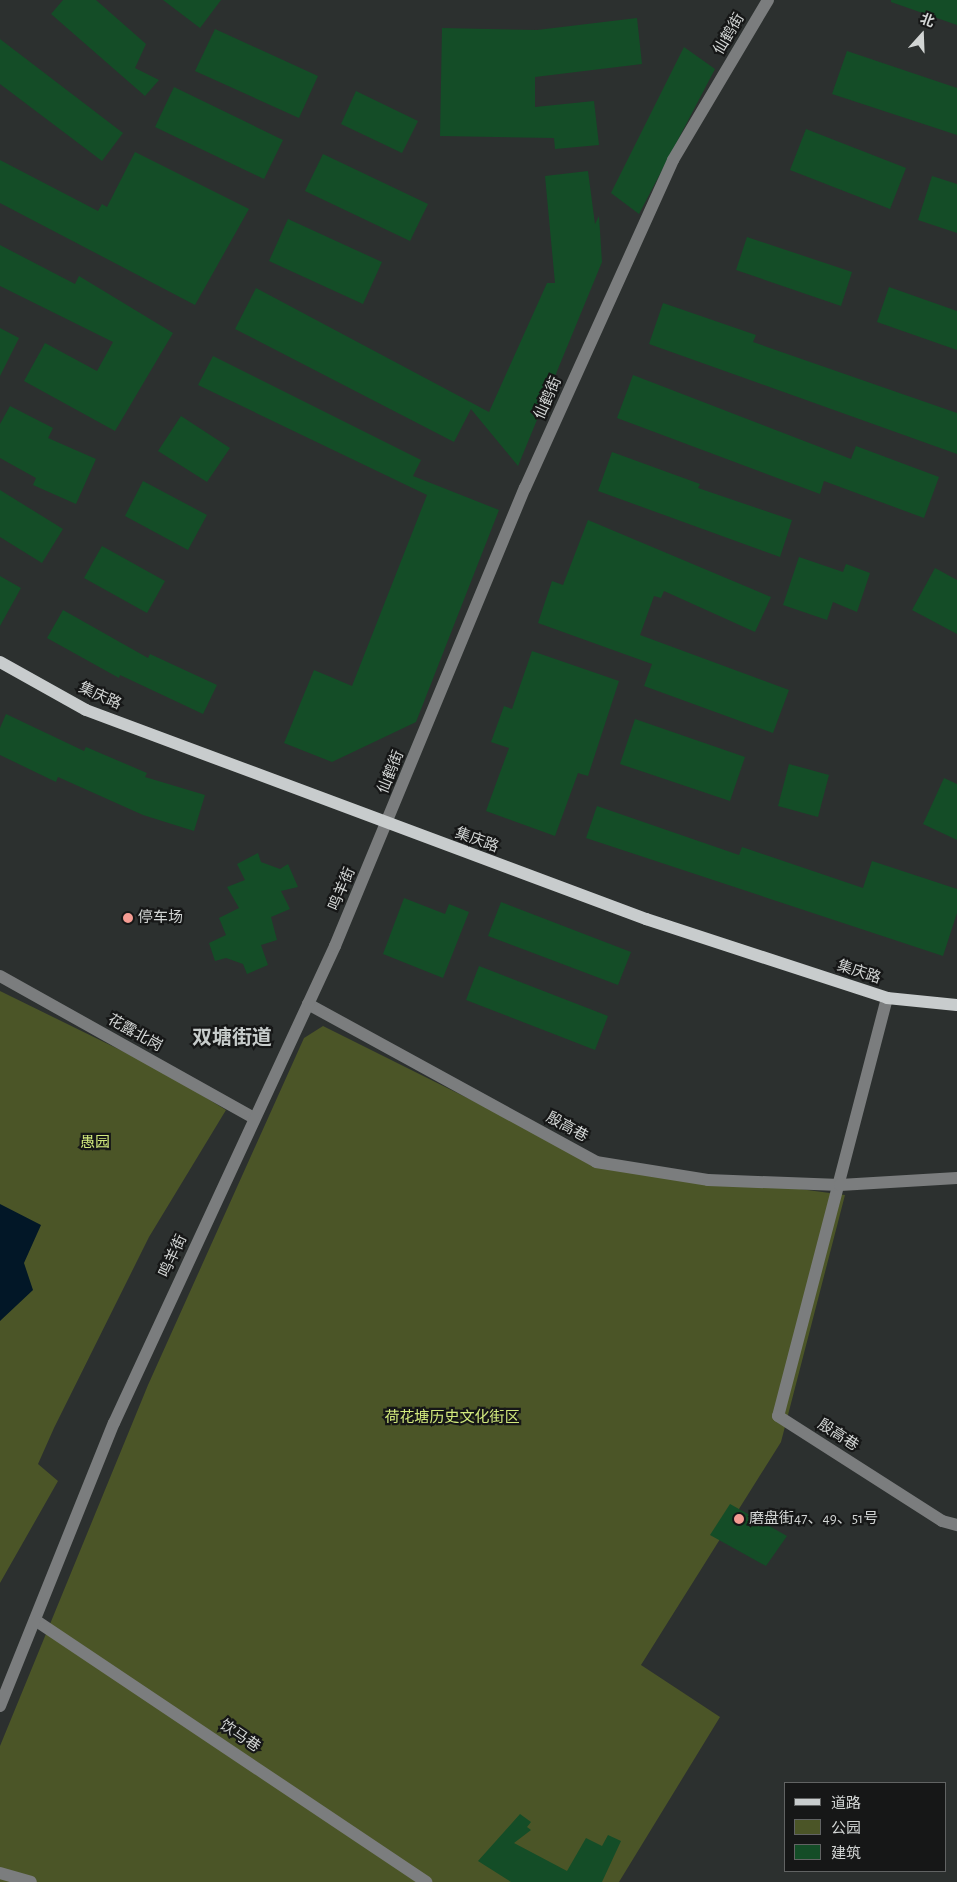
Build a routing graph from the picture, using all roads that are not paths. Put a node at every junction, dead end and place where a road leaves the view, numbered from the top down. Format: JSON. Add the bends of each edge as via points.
{"nodes":[{"id":1,"x":768,"y":0,"type":"edge"},
{"id":2,"x":0,"y":662,"type":"edge"},
{"id":3,"x":388,"y":824,"type":"junction"},
{"id":4,"x":0,"y":976,"type":"edge"},
{"id":5,"x":887,"y":998,"type":"junction"},
{"id":6,"x":308,"y":1004,"type":"junction"},
{"id":7,"x":957,"y":1005,"type":"edge"},
{"id":8,"x":254,"y":1118,"type":"junction"},
{"id":9,"x":957,"y":1178,"type":"edge"},
{"id":10,"x":840,"y":1184,"type":"junction"},
{"id":11,"x":957,"y":1525,"type":"edge"},
{"id":12,"x":36,"y":1620,"type":"junction"},
{"id":13,"x":0,"y":1706,"type":"edge"},
{"id":14,"x":0,"y":1873,"type":"edge"},
{"id":15,"x":30,"y":1882,"type":"edge"},
{"id":16,"x":426,"y":1882,"type":"edge"}],
"edges":[{"from":1,"to":3,"type":"street","name":"仙鹤街","via":[[669,168],[525,488]]},
{"from":2,"to":3,"type":"main road","name":"集庆路","via":[[86,710]]},
{"from":3,"to":5,"type":"main road","name":"集庆路","via":[[646,918]]},
{"from":3,"to":6,"type":"street","name":"鸣羊街"},
{"from":4,"to":8,"type":"street","name":"花露北岗"},
{"from":5,"to":7,"type":"main road","name":"集庆路"},
{"from":5,"to":10,"type":"street","name":"殷高巷"},
{"from":6,"to":8,"type":"street","name":"鸣羊街"},
{"from":6,"to":10,"type":"street","name":"殷高巷","via":[[596,1162],[708,1180]]},
{"from":8,"to":12,"type":"street","name":"鸣羊街","via":[[114,1423]]},
{"from":9,"to":10,"type":"street","name":"殷高巷"},
{"from":10,"to":11,"type":"street","name":"殷高巷","via":[[778,1416],[942,1521]]},
{"from":12,"to":13,"type":"street","name":"鸣羊街"},
{"from":12,"to":16,"type":"street","name":"饮马巷"},
{"from":14,"to":15,"type":"street"}]}
